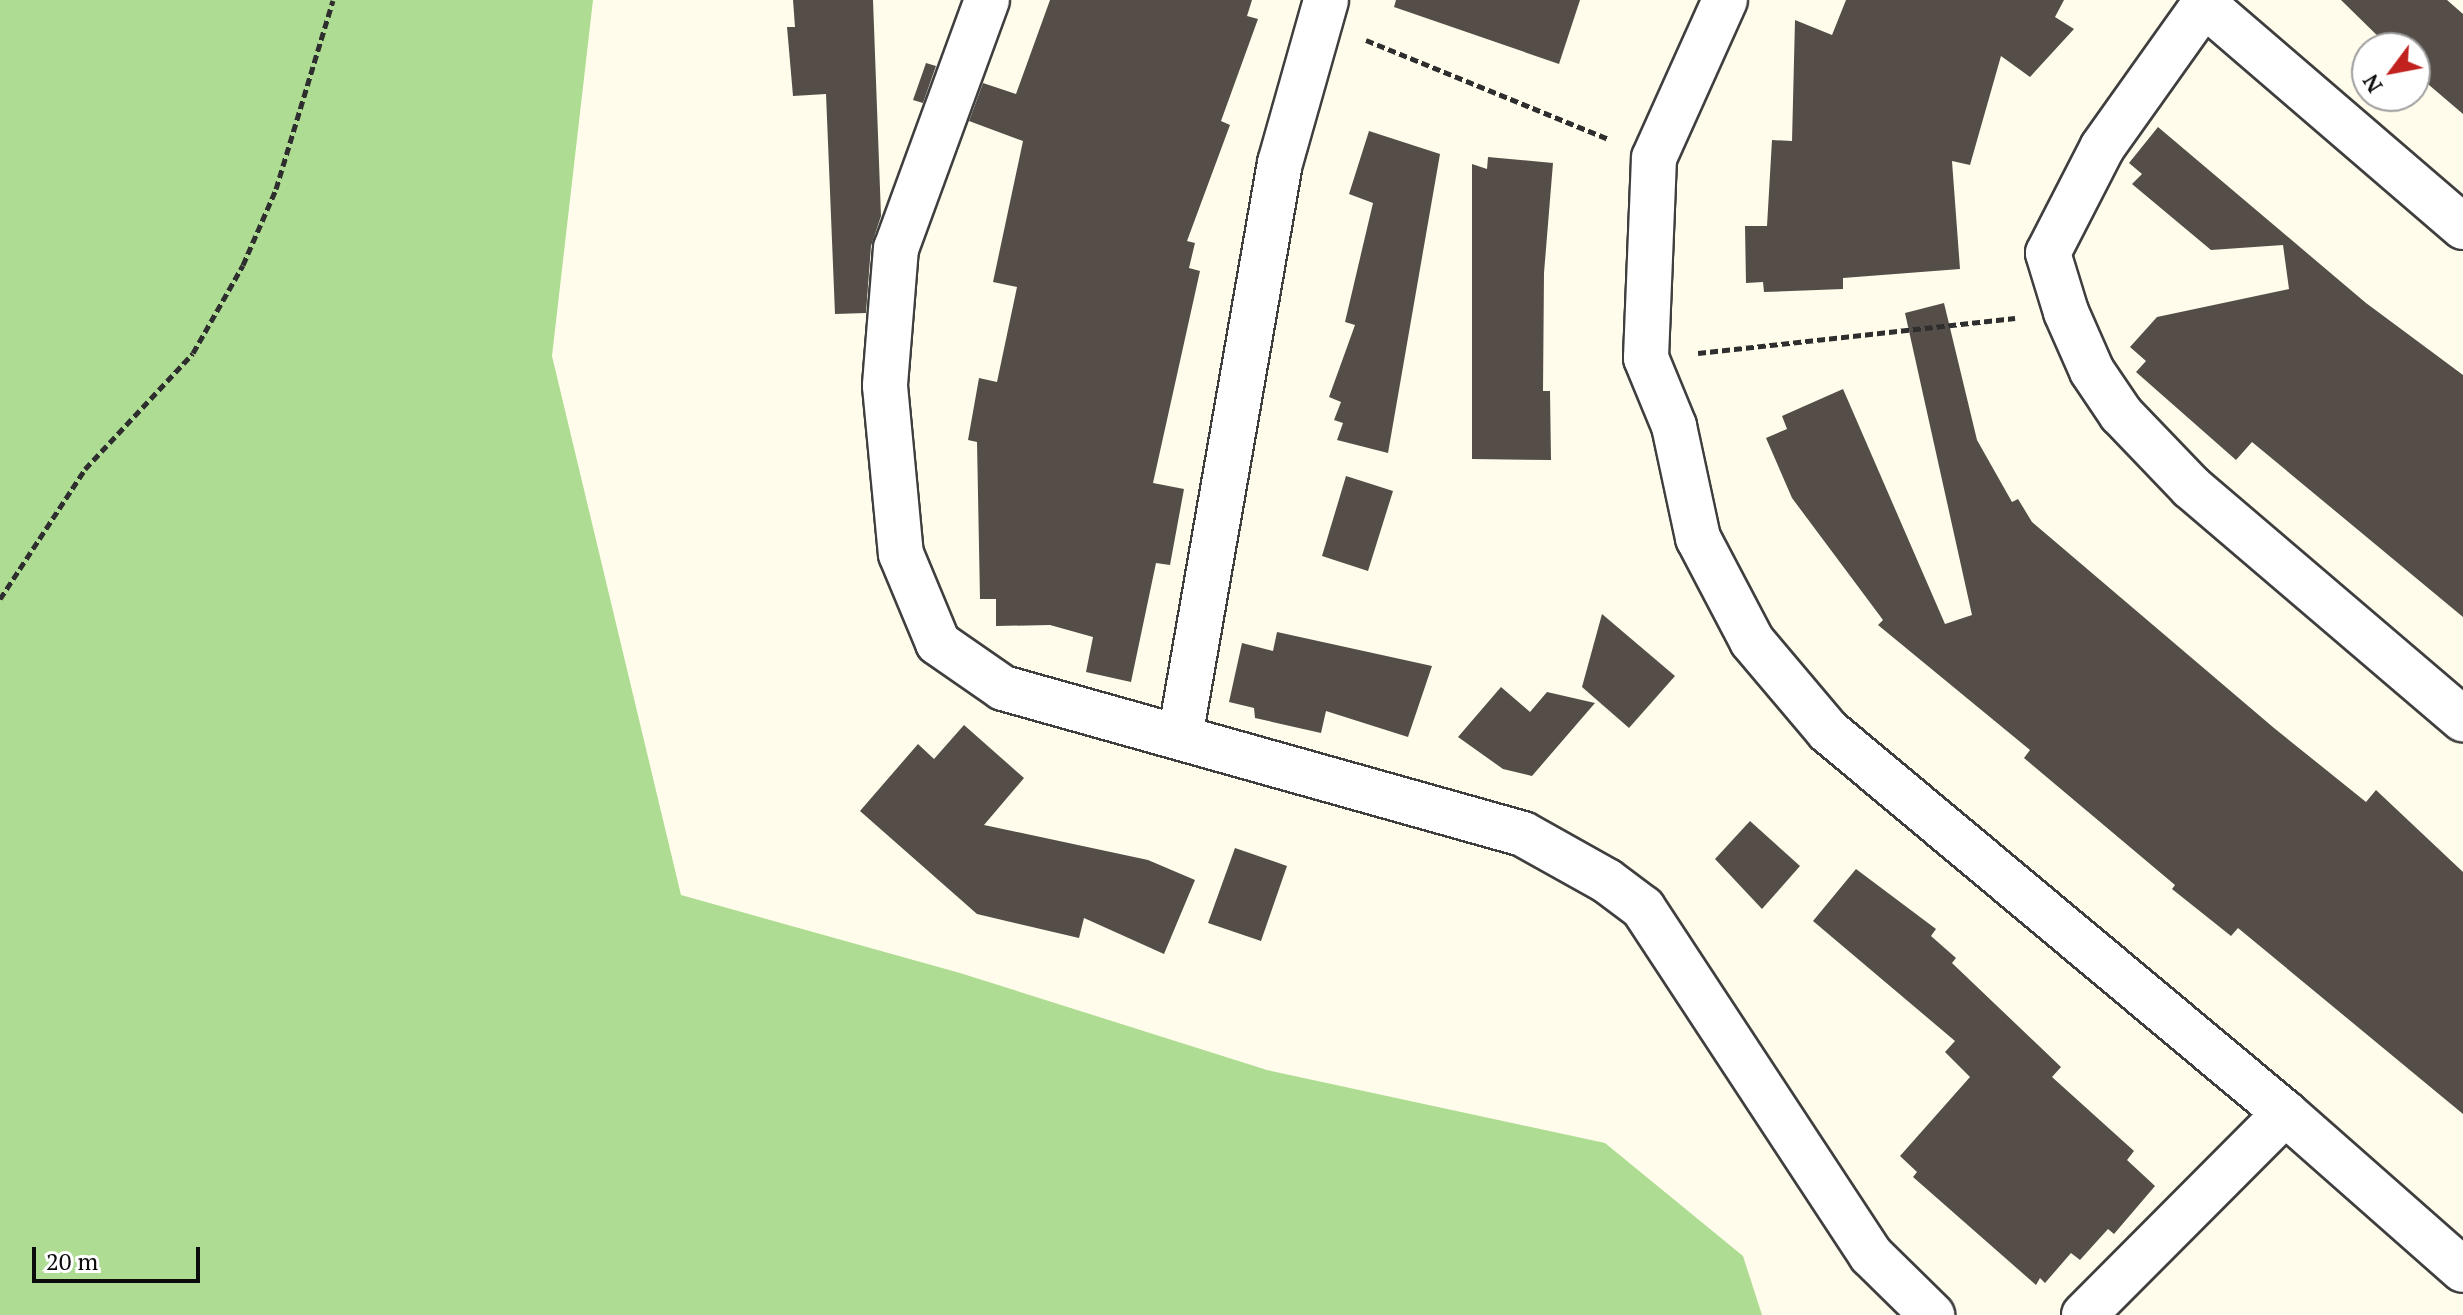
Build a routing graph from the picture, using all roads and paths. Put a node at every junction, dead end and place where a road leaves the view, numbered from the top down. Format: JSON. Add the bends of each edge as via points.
{"nodes":[{"id":1,"x":333,"y":0,"type":"edge"},
{"id":2,"x":987,"y":0,"type":"edge"},
{"id":3,"x":1725,"y":0,"type":"edge"},
{"id":4,"x":2205,"y":2,"type":"edge"},
{"id":5,"x":1322,"y":10,"type":"edge"},
{"id":6,"x":1654,"y":158,"type":"junction"},
{"id":7,"x":2463,"y":227,"type":"edge"},
{"id":8,"x":2066,"y":312,"type":"junction"},
{"id":9,"x":1646,"y":358,"type":"junction"},
{"id":10,"x":0,"y":599,"type":"edge"},
{"id":11,"x":2463,"y":719,"type":"edge"},
{"id":12,"x":1180,"y":737,"type":"junction"},
{"id":13,"x":2285,"y":1113,"type":"junction"},
{"id":14,"x":2463,"y":1270,"type":"edge"},
{"id":15,"x":1932,"y":1315,"type":"edge"},
{"id":16,"x":2084,"y":1315,"type":"edge"}],
"edges":[{"from":1,"to":10,"type":"path","via":[[276,189],[236,278],[193,353],[85,469]]},
{"from":2,"to":12,"type":"street","via":[[896,248],[885,386],[901,554],[938,643],[1003,688]]},
{"from":3,"to":6,"type":"street"},
{"from":4,"to":7,"type":"street"},
{"from":4,"to":8,"type":"street","via":[[2102,148],[2048,253]]},
{"from":5,"to":6,"type":"path"},
{"from":5,"to":12,"type":"street","via":[[1280,163]]},
{"from":6,"to":9,"type":"street"},
{"from":8,"to":9,"type":"path"},
{"from":8,"to":11,"type":"street","via":[[2092,371],[2121,414],[2191,487]]},
{"from":9,"to":13,"type":"street","via":[[1674,426],[1698,538],[1752,641],[1828,731]]},
{"from":12,"to":15,"type":"street","via":[[1523,834],[1607,881],[1643,908],[1871,1255]]},
{"from":13,"to":14,"type":"street"},
{"from":13,"to":16,"type":"street"}]}
